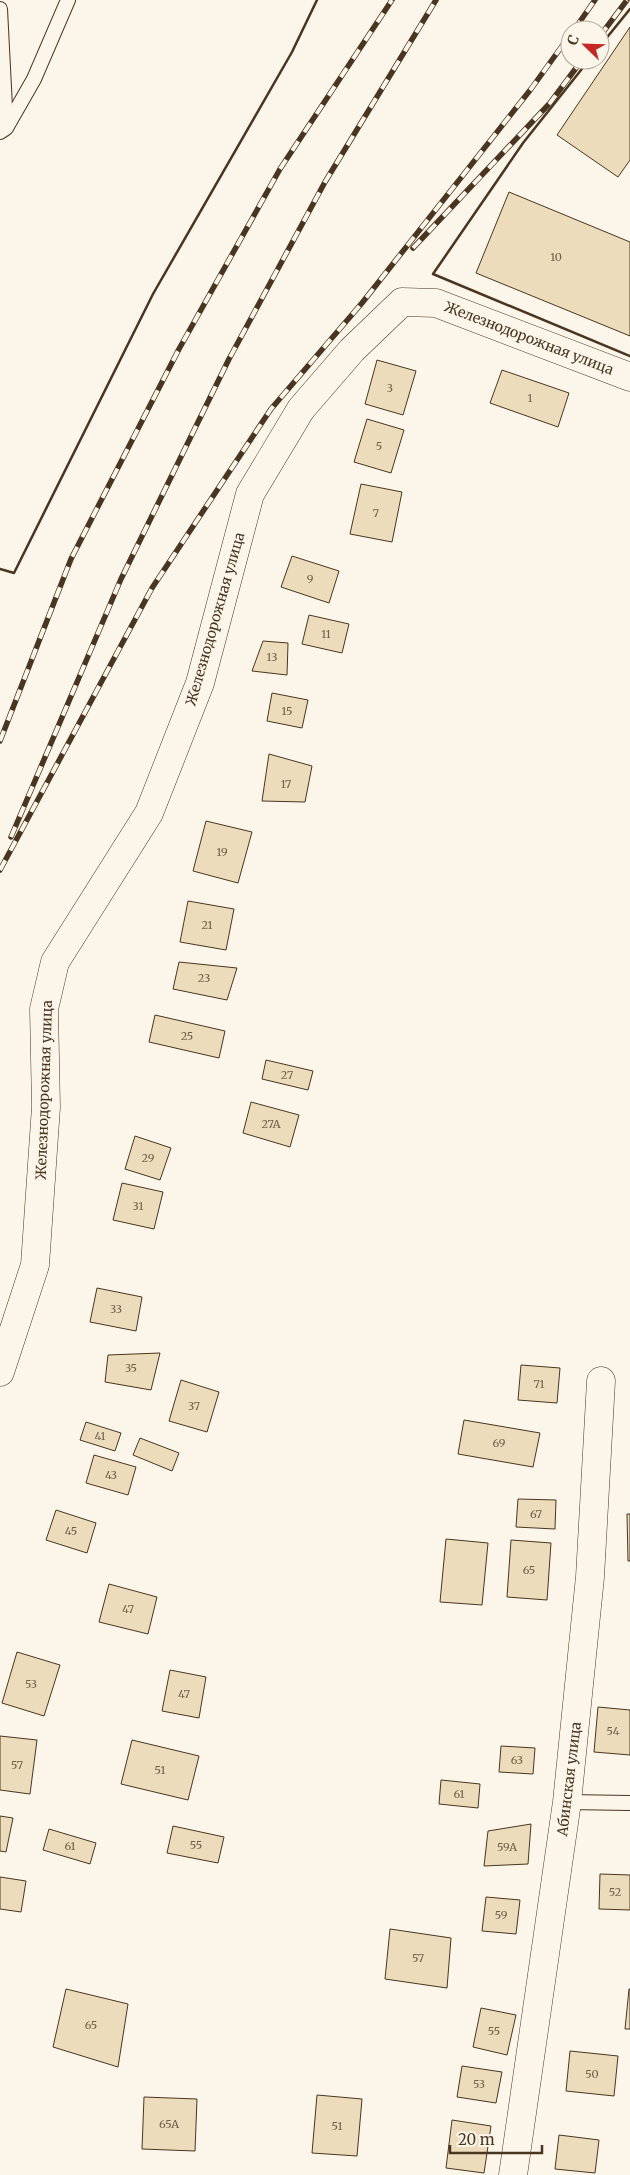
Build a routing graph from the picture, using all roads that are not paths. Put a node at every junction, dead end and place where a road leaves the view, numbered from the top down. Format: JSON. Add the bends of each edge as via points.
{"nodes":[{"id":1,"x":68,"y":0,"type":"edge"},
{"id":2,"x":0,"y":9,"type":"edge"},
{"id":3,"x":3,"y":130,"type":"edge"},
{"id":4,"x":630,"y":377,"type":"edge"},
{"id":5,"x":0,"y":1372,"type":"edge"},
{"id":6,"x":601,"y":1381,"type":"dead end"},
{"id":7,"x":567,"y":1802,"type":"junction"},
{"id":8,"x":630,"y":1803,"type":"edge"},
{"id":9,"x":513,"y":2175,"type":"edge"}],
"edges":[{"from":1,"to":3,"type":"lane","via":[[34,79]]},
{"from":2,"to":3,"type":"lane"},
{"from":4,"to":5,"type":"street","name":"Железнодорожная улица","via":[[436,303],[402,302],[352,350],[301,409],[250,494],[200,683],[149,813],[55,962],[44,1008],[46,1107],[35,1265]]},
{"from":6,"to":7,"type":"street","name":"Абинская улица","via":[[590,1577]]},
{"from":7,"to":8,"type":"lane"},
{"from":7,"to":9,"type":"street","name":"Абинская улица"}]}
